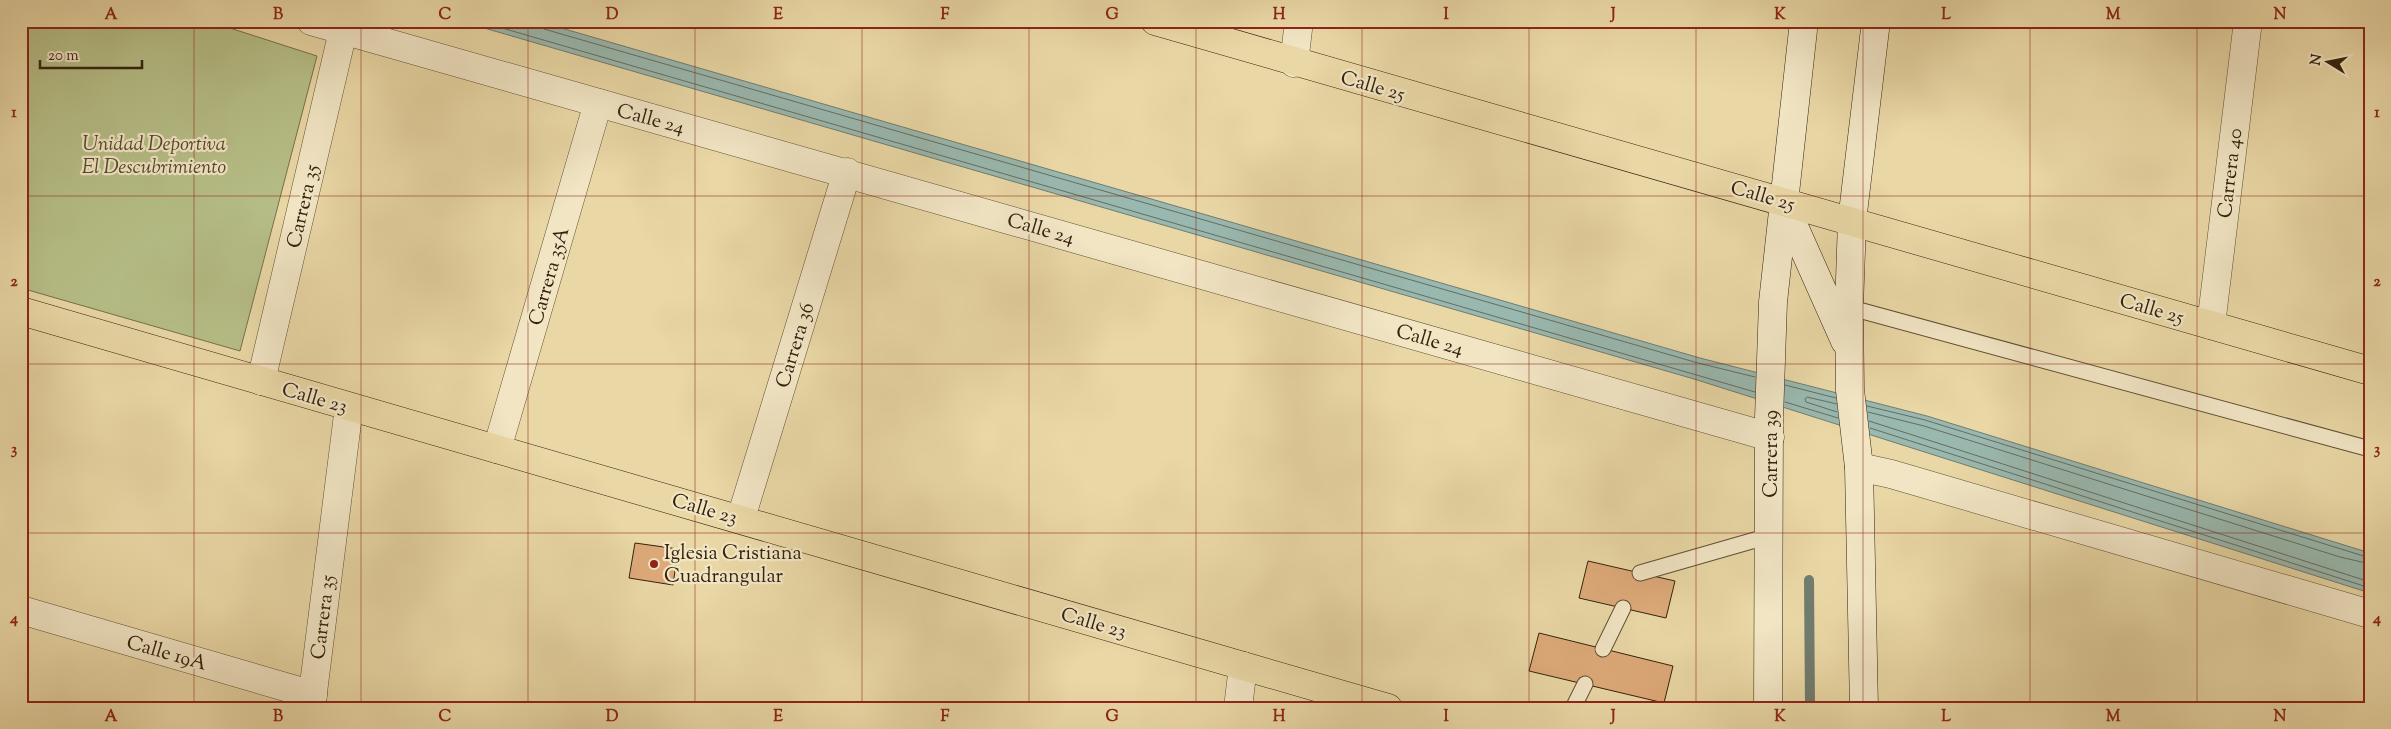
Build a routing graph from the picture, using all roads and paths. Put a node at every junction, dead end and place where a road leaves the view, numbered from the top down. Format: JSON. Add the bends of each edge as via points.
{"nodes":[{"id":1,"x":311,"y":21,"type":"edge"},
{"id":2,"x":1155,"y":21,"type":"edge"},
{"id":3,"x":1299,"y":21,"type":"edge"},
{"id":4,"x":1804,"y":21,"type":"edge"},
{"id":5,"x":1876,"y":21,"type":"edge"},
{"id":6,"x":2248,"y":21,"type":"edge"},
{"id":7,"x":344,"y":31,"type":"junction"},
{"id":8,"x":1294,"y":63,"type":"junction"},
{"id":9,"x":598,"y":104,"type":"junction"},
{"id":10,"x":847,"y":172,"type":"junction"},
{"id":11,"x":1782,"y":201,"type":"junction"},
{"id":12,"x":1852,"y":221,"type":"junction"},
{"id":13,"x":1837,"y":302,"type":"junction"},
{"id":14,"x":21,"y":311,"type":"edge"},
{"id":15,"x":2211,"y":325,"type":"junction"},
{"id":16,"x":2370,"y":371,"type":"edge"},
{"id":17,"x":261,"y":382,"type":"junction"},
{"id":18,"x":349,"y":407,"type":"junction"},
{"id":19,"x":1770,"y":427,"type":"junction"},
{"id":20,"x":497,"y":449,"type":"junction"},
{"id":21,"x":2370,"y":449,"type":"edge"},
{"id":22,"x":1858,"y":467,"type":"junction"},
{"id":23,"x":741,"y":518,"type":"junction"},
{"id":24,"x":1769,"y":536,"type":"junction"},
{"id":25,"x":1640,"y":573,"type":"dead end"},
{"id":26,"x":1623,"y":608,"type":"dead end"},
{"id":27,"x":21,"y":610,"type":"edge"},
{"id":28,"x":2370,"y":614,"type":"edge"},
{"id":29,"x":1603,"y":649,"type":"dead end"},
{"id":30,"x":1243,"y":666,"type":"junction"},
{"id":31,"x":1585,"y":684,"type":"dead end"},
{"id":32,"x":312,"y":701,"type":"edge"},
{"id":33,"x":1238,"y":708,"type":"edge"},
{"id":34,"x":1388,"y":708,"type":"edge"},
{"id":35,"x":1573,"y":708,"type":"edge"},
{"id":36,"x":1768,"y":708,"type":"edge"},
{"id":37,"x":1864,"y":708,"type":"edge"}],
"edges":[{"from":1,"to":7,"type":"street","name":"Calle 24"},
{"from":2,"to":8,"type":"main road","name":"Calle 25"},
{"from":3,"to":8,"type":"street"},
{"from":4,"to":11,"type":"street","name":"Carrera 39"},
{"from":5,"to":12,"type":"street"},
{"from":6,"to":15,"type":"street","name":"Carrera 40"},
{"from":7,"to":9,"type":"street","name":"Calle 24"},
{"from":7,"to":17,"type":"street","name":"Carrera 35"},
{"from":8,"to":11,"type":"main road","name":"Calle 25"},
{"from":9,"to":10,"type":"street","name":"Calle 24"},
{"from":9,"to":20,"type":"street","name":"Carrera 35A"},
{"from":10,"to":19,"type":"street","name":"Calle 24"},
{"from":10,"to":23,"type":"street","name":"Carrera 36"},
{"from":11,"to":12,"type":"main road","name":"Calle 25"},
{"from":11,"to":13,"type":"street"},
{"from":11,"to":19,"type":"street","name":"Carrera 39","via":[[1773,302]]},
{"from":12,"to":13,"type":"street"},
{"from":12,"to":15,"type":"main road","name":"Calle 25"},
{"from":13,"to":21,"type":"lane"},
{"from":13,"to":22,"type":"street","via":[[1849,348]]},
{"from":14,"to":17,"type":"main road","name":"Calle 23"},
{"from":15,"to":16,"type":"main road","name":"Calle 25"},
{"from":17,"to":18,"type":"main road","name":"Calle 23"},
{"from":18,"to":20,"type":"main road","name":"Calle 23"},
{"from":18,"to":32,"type":"street","name":"Carrera 35"},
{"from":19,"to":24,"type":"street","name":"Carrera 39"},
{"from":20,"to":23,"type":"main road","name":"Calle 23"},
{"from":22,"to":28,"type":"street"},
{"from":22,"to":37,"type":"street"},
{"from":23,"to":30,"type":"main road","name":"Calle 23"},
{"from":24,"to":25,"type":"lane"},
{"from":24,"to":36,"type":"street","name":"Carrera 39"},
{"from":26,"to":29,"type":"lane"},
{"from":27,"to":32,"type":"street","name":"Calle 19A"},
{"from":30,"to":33,"type":"street"},
{"from":30,"to":34,"type":"main road","name":"Calle 23"},
{"from":31,"to":35,"type":"lane"}]}
